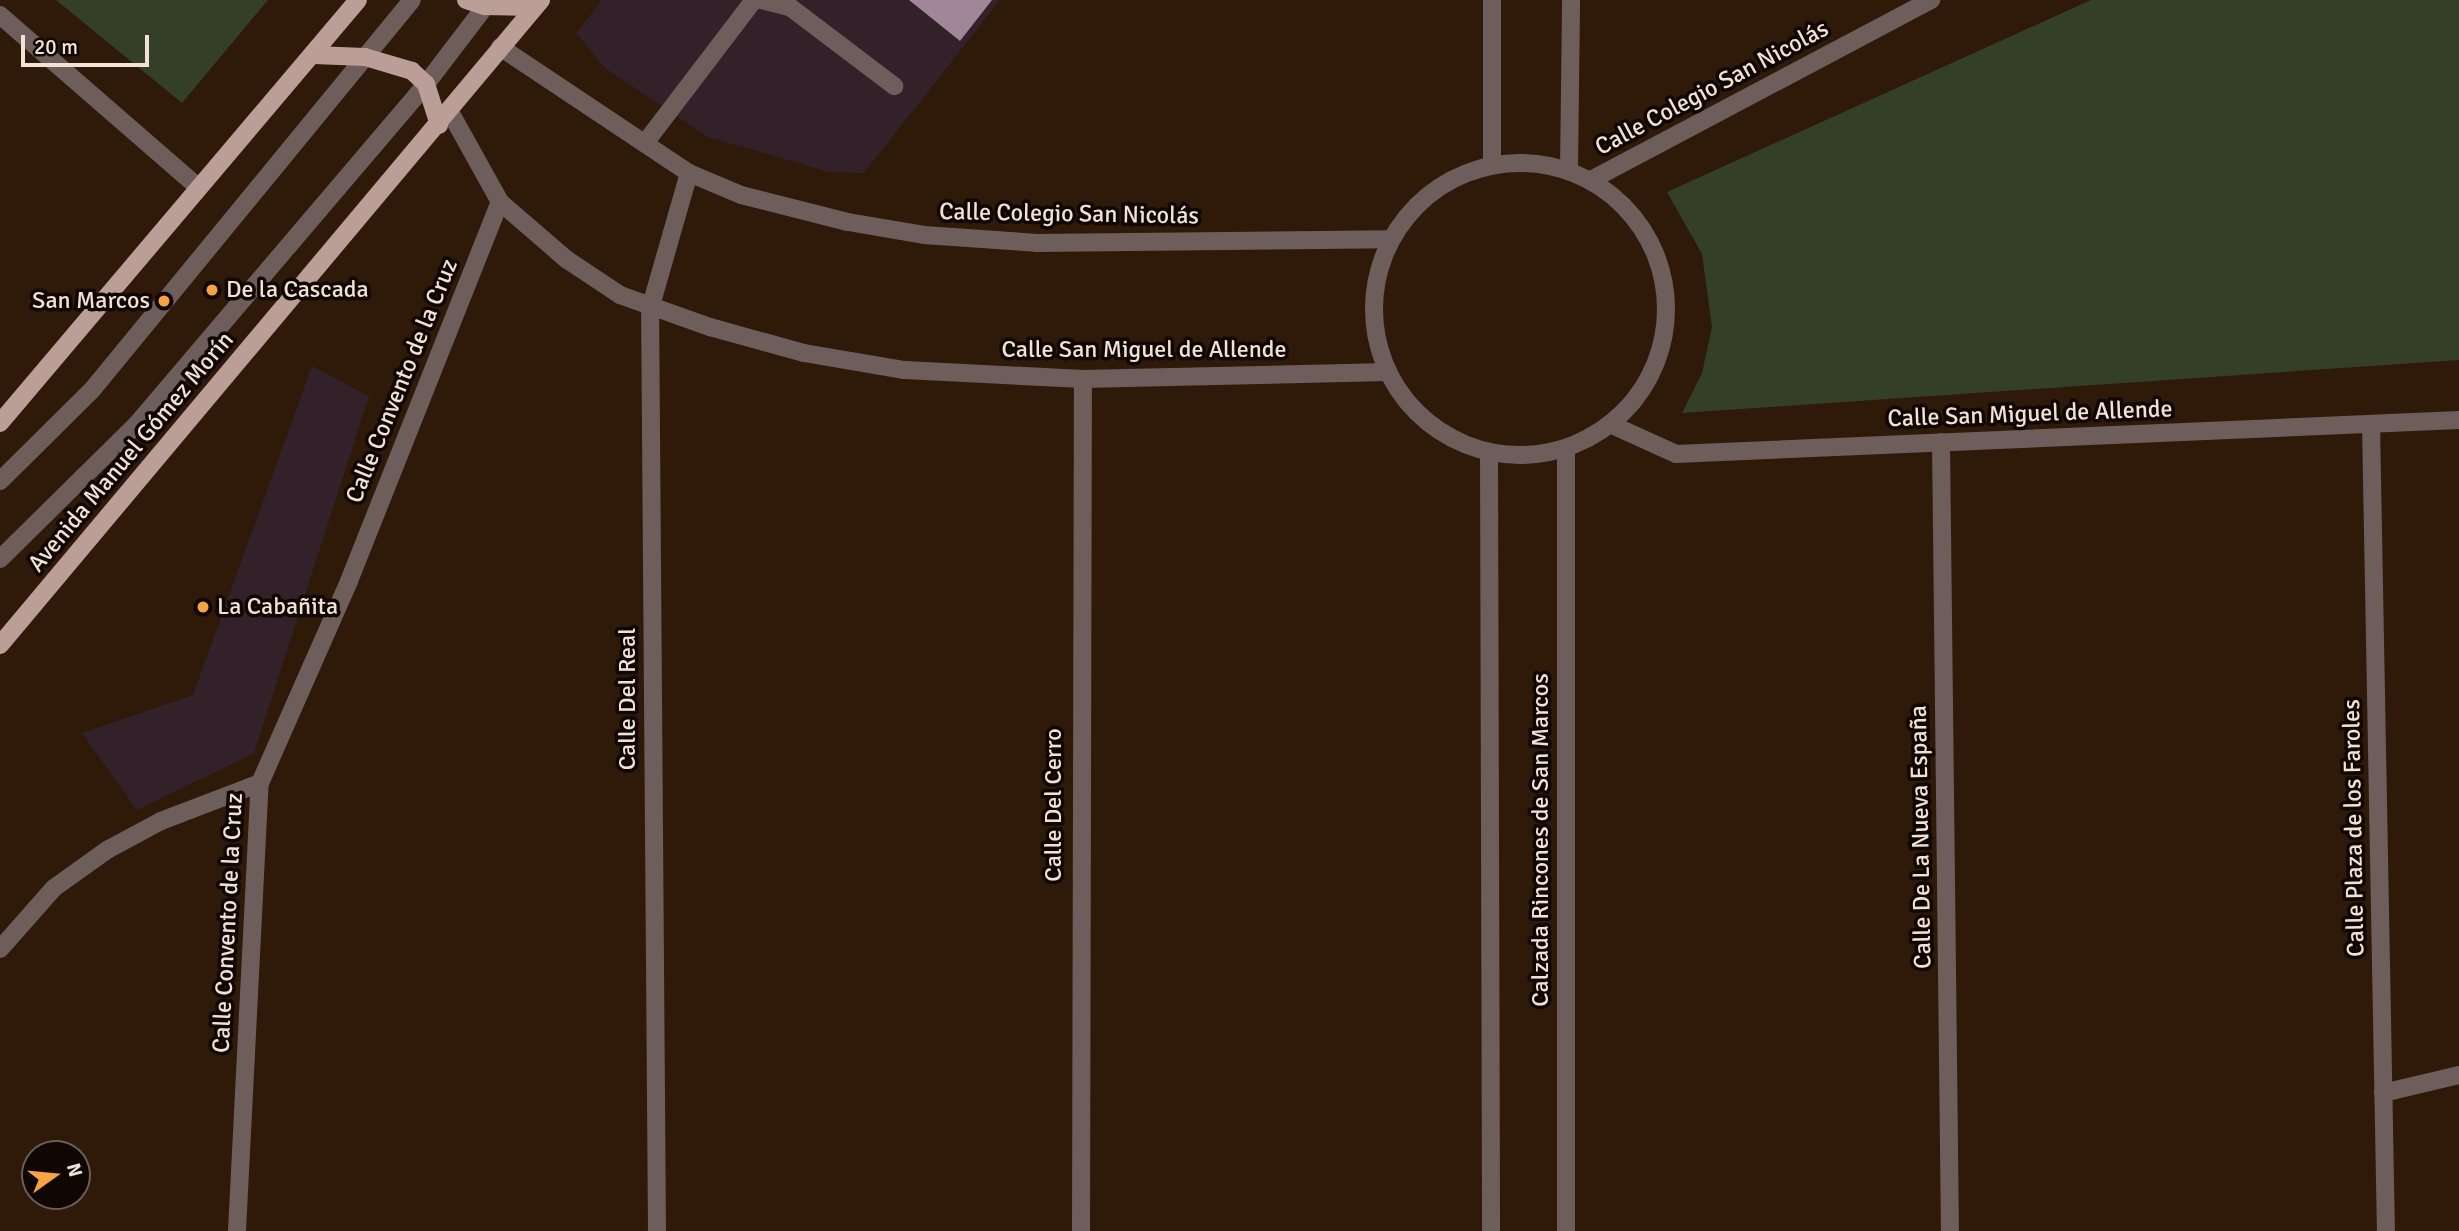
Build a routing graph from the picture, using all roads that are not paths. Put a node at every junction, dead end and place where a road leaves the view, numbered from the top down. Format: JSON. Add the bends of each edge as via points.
{"nodes":[{"id":1,"x":359,"y":0,"type":"edge"},
{"id":2,"x":412,"y":0,"type":"edge"},
{"id":3,"x":466,"y":0,"type":"edge"},
{"id":4,"x":754,"y":0,"type":"edge"},
{"id":5,"x":761,"y":0,"type":"edge"},
{"id":6,"x":1492,"y":0,"type":"edge"},
{"id":7,"x":1571,"y":0,"type":"edge"},
{"id":8,"x":1931,"y":0,"type":"edge"},
{"id":9,"x":488,"y":3,"type":"edge"},
{"id":10,"x":538,"y":3,"type":"edge"},
{"id":11,"x":0,"y":15,"type":"edge"},
{"id":12,"x":500,"y":47,"type":"junction"},
{"id":13,"x":314,"y":55,"type":"junction"},
{"id":14,"x":365,"y":57,"type":"junction"},
{"id":15,"x":426,"y":84,"type":"junction"},
{"id":16,"x":894,"y":86,"type":"dead end"},
{"id":17,"x":445,"y":118,"type":"junction"},
{"id":18,"x":645,"y":143,"type":"junction"},
{"id":19,"x":1492,"y":165,"type":"junction"},
{"id":20,"x":1569,"y":170,"type":"junction"},
{"id":21,"x":689,"y":173,"type":"junction"},
{"id":22,"x":1591,"y":180,"type":"junction"},
{"id":23,"x":198,"y":187,"type":"junction"},
{"id":24,"x":500,"y":202,"type":"junction"},
{"id":25,"x":1391,"y":239,"type":"junction"},
{"id":26,"x":650,"y":309,"type":"junction"},
{"id":27,"x":1388,"y":372,"type":"junction"},
{"id":28,"x":1083,"y":379,"type":"junction"},
{"id":29,"x":2459,"y":420,"type":"edge"},
{"id":30,"x":0,"y":423,"type":"edge"},
{"id":31,"x":1610,"y":424,"type":"junction"},
{"id":32,"x":2371,"y":424,"type":"junction"},
{"id":33,"x":1941,"y":442,"type":"junction"},
{"id":34,"x":1566,"y":448,"type":"junction"},
{"id":35,"x":1489,"y":452,"type":"junction"},
{"id":36,"x":0,"y":481,"type":"edge"},
{"id":37,"x":0,"y":559,"type":"edge"},
{"id":38,"x":0,"y":645,"type":"edge"},
{"id":39,"x":260,"y":783,"type":"junction"},
{"id":40,"x":0,"y":949,"type":"edge"},
{"id":41,"x":2459,"y":1075,"type":"edge"},
{"id":42,"x":2383,"y":1093,"type":"junction"},
{"id":43,"x":237,"y":1231,"type":"edge"},
{"id":44,"x":657,"y":1231,"type":"edge"},
{"id":45,"x":1081,"y":1231,"type":"edge"},
{"id":46,"x":1491,"y":1231,"type":"edge"},
{"id":47,"x":1566,"y":1231,"type":"edge"},
{"id":48,"x":1950,"y":1231,"type":"edge"},
{"id":49,"x":2386,"y":1231,"type":"edge"}],
"edges":[{"from":1,"to":13,"type":"main road"},
{"from":2,"to":14,"type":"street"},
{"from":3,"to":9,"type":"main road"},
{"from":4,"to":18,"type":"street"},
{"from":5,"to":16,"type":"street","via":[[790,7]]},
{"from":6,"to":19,"type":"street"},
{"from":7,"to":20,"type":"street"},
{"from":8,"to":22,"type":"street","name":"Calle Colegio San Nicolás"},
{"from":9,"to":10,"type":"main road"},
{"from":9,"to":15,"type":"street"},
{"from":10,"to":12,"type":"main road","name":"Avenida Manuel Gómez Morín"},
{"from":11,"to":23,"type":"street"},
{"from":12,"to":17,"type":"main road","name":"Avenida Manuel Gómez Morín"},
{"from":12,"to":18,"type":"street","name":"Calle Colegio San Nicolás"},
{"from":13,"to":14,"type":"main road"},
{"from":13,"to":23,"type":"main road"},
{"from":14,"to":15,"type":"main road","via":[[391,61]]},
{"from":14,"to":36,"type":"street","via":[[92,390]]},
{"from":15,"to":17,"type":"main road"},
{"from":15,"to":37,"type":"street","via":[[136,425]]},
{"from":17,"to":24,"type":"street","name":"Calle San Miguel de Allende"},
{"from":17,"to":38,"type":"main road","name":"Avenida Manuel Gómez Morín"},
{"from":18,"to":21,"type":"street","name":"Calle Colegio San Nicolás"},
{"from":19,"to":20,"type":"street","via":[[1520,162]]},
{"from":19,"to":25,"type":"street","via":[[1453,178],[1418,203]]},
{"from":20,"to":22,"type":"street"},
{"from":21,"to":25,"type":"street","name":"Calle Colegio San Nicolás","via":[[774,204],[924,235],[1037,243]]},
{"from":21,"to":26,"type":"street","name":"Calle Del Real"},
{"from":22,"to":31,"type":"street","via":[[1637,221],[1655,254],[1665,290],[1665,328],[1655,364],[1636,397]]},
{"from":23,"to":30,"type":"main road"},
{"from":24,"to":26,"type":"street","name":"Calle San Miguel de Allende","via":[[566,259]]},
{"from":24,"to":39,"type":"street","name":"Calle Convento de la Cruz","via":[[349,581]]},
{"from":25,"to":27,"type":"street","via":[[1373,304]]},
{"from":26,"to":28,"type":"street","name":"Calle San Miguel de Allende","via":[[804,353],[905,370]]},
{"from":26,"to":44,"type":"street","name":"Calle Del Real"},
{"from":27,"to":28,"type":"street","name":"Calle San Miguel de Allende"},
{"from":27,"to":35,"type":"street","via":[[1429,423]]},
{"from":28,"to":45,"type":"street","name":"Calle Del Cerro"},
{"from":29,"to":32,"type":"street","name":"Calle San Miguel de Allende"},
{"from":31,"to":33,"type":"street","name":"Calle San Miguel de Allende","via":[[1676,454]]},
{"from":31,"to":34,"type":"street"},
{"from":32,"to":33,"type":"street","name":"Calle San Miguel de Allende"},
{"from":32,"to":42,"type":"street","name":"Calle Plaza de los Faroles"},
{"from":33,"to":48,"type":"street","name":"Calle De La Nueva España"},
{"from":34,"to":35,"type":"street","via":[[1528,455]]},
{"from":34,"to":47,"type":"street","name":"Calzada Rincones de San Marcos"},
{"from":35,"to":46,"type":"street","name":"Calzada Rincones de San Marcos"},
{"from":39,"to":40,"type":"street","via":[[161,821],[107,850],[54,888]]},
{"from":39,"to":43,"type":"street","name":"Calle Convento de la Cruz"},
{"from":41,"to":42,"type":"street"},
{"from":42,"to":49,"type":"street","name":"Calle Plaza de los Faroles"}]}
